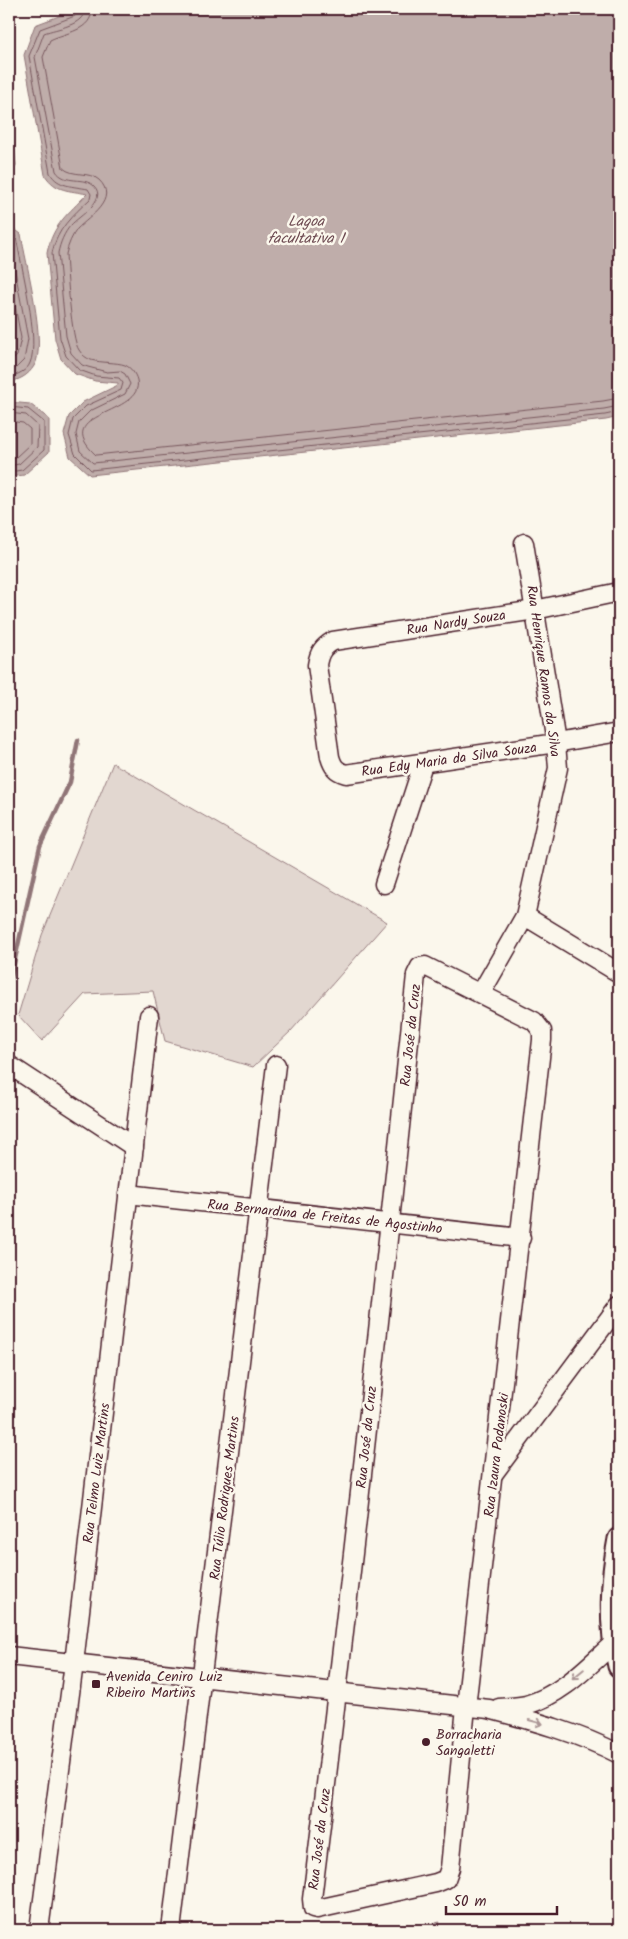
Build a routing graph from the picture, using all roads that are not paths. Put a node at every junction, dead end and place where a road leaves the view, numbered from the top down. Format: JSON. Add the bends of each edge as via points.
{"nodes":[{"id":1,"x":524,"y":543,"type":"dead end"},
{"id":2,"x":619,"y":592,"type":"edge"},
{"id":3,"x":535,"y":610,"type":"junction"},
{"id":4,"x":619,"y":732,"type":"edge"},
{"id":5,"x":556,"y":743,"type":"junction"},
{"id":6,"x":423,"y":764,"type":"junction"},
{"id":7,"x":339,"y":772,"type":"joint"},
{"id":8,"x":384,"y":884,"type":"dead end"},
{"id":9,"x":525,"y":916,"type":"junction"},
{"id":10,"x":619,"y":973,"type":"edge"},
{"id":11,"x":481,"y":993,"type":"junction"},
{"id":12,"x":149,"y":1016,"type":"dead end"},
{"id":13,"x":9,"y":1065,"type":"edge"},
{"id":14,"x":276,"y":1065,"type":"dead end"},
{"id":15,"x":134,"y":1147,"type":"junction"},
{"id":16,"x":128,"y":1194,"type":"junction"},
{"id":17,"x":258,"y":1209,"type":"junction"},
{"id":18,"x":390,"y":1224,"type":"junction"},
{"id":19,"x":521,"y":1238,"type":"junction"},
{"id":20,"x":619,"y":1305,"type":"edge"},
{"id":21,"x":494,"y":1473,"type":"junction"},
{"id":22,"x":619,"y":1539,"type":"edge"},
{"id":23,"x":615,"y":1642,"type":"junction"},
{"id":24,"x":9,"y":1656,"type":"edge"},
{"id":25,"x":74,"y":1663,"type":"junction"},
{"id":26,"x":619,"y":1666,"type":"edge"},
{"id":27,"x":203,"y":1677,"type":"junction"},
{"id":28,"x":337,"y":1692,"type":"junction"},
{"id":29,"x":466,"y":1707,"type":"junction"},
{"id":30,"x":489,"y":1709,"type":"junction"},
{"id":31,"x":619,"y":1754,"type":"edge"},
{"id":32,"x":446,"y":1879,"type":"joint"},
{"id":33,"x":39,"y":1930,"type":"edge"},
{"id":34,"x":171,"y":1930,"type":"edge"}],
"edges":[{"from":1,"to":3,"type":"street","name":"Rua Henrique Ramos da Silva"},
{"from":2,"to":3,"type":"street","name":"Rua Nardy Souza"},
{"from":3,"to":5,"type":"street","name":"Rua Henrique Ramos da Silva"},
{"from":3,"to":7,"type":"street","name":"Rua Nardy Souza","via":[[333,641],[324,647],[318,656],[318,665],[330,757],[333,767]]},
{"from":4,"to":5,"type":"street","name":"Rua Edy Maria da Silva Souza"},
{"from":5,"to":6,"type":"street","name":"Rua Edy Maria da Silva Souza"},
{"from":5,"to":9,"type":"street","name":"Rua Henrique Ramos da Silva","via":[[556,781]]},
{"from":6,"to":7,"type":"street","name":"Rua Edy Maria da Silva Souza","via":[[346,774]]},
{"from":6,"to":8,"type":"street"},
{"from":9,"to":10,"type":"street"},
{"from":9,"to":11,"type":"street","name":"Rua Henrique Ramos da Silva"},
{"from":11,"to":18,"type":"street","name":"Rua José da Cruz","via":[[425,966],[420,967],[416,975]]},
{"from":11,"to":19,"type":"street","name":"Rua Izaura Podanoski","via":[[534,1021],[542,1031]]},
{"from":12,"to":15,"type":"street","name":"Rua Telmo Luiz Martins"},
{"from":13,"to":15,"type":"street"},
{"from":14,"to":17,"type":"street","name":"Rua Túlio Rodrigues Martins"},
{"from":15,"to":16,"type":"street","name":"Rua Telmo Luiz Martins"},
{"from":16,"to":17,"type":"street","name":"Rua Bernardina de Freitas de Agostinho"},
{"from":16,"to":25,"type":"street","name":"Rua Telmo Luiz Martins"},
{"from":17,"to":18,"type":"street","name":"Rua Bernardina de Freitas de Agostinho"},
{"from":17,"to":27,"type":"street","name":"Rua Túlio Rodrigues Martins"},
{"from":18,"to":19,"type":"street","name":"Rua Bernardina de Freitas de Agostinho"},
{"from":18,"to":28,"type":"street","name":"Rua José da Cruz"},
{"from":19,"to":21,"type":"street","name":"Rua Izaura Podanoski"},
{"from":20,"to":21,"type":"street"},
{"from":21,"to":29,"type":"street","name":"Rua Izaura Podanoski"},
{"from":22,"to":23,"type":"main road","via":[[613,1589]]},
{"from":23,"to":26,"type":"main road"},
{"from":23,"to":30,"type":"street","one_way":true,"via":[[555,1692],[524,1705]]},
{"from":24,"to":25,"type":"street"},
{"from":25,"to":27,"type":"street"},
{"from":25,"to":33,"type":"street","name":"Rua Telmo Luiz Martins"},
{"from":27,"to":28,"type":"street"},
{"from":27,"to":34,"type":"street","name":"Rua Túlio Rodrigues Martins"},
{"from":28,"to":29,"type":"street"},
{"from":28,"to":32,"type":"street","name":"Rua José da Cruz","via":[[313,1908],[322,1909]]},
{"from":29,"to":30,"type":"street"},
{"from":29,"to":32,"type":"street","name":"Rua Izaura Podanoski","via":[[450,1868]]},
{"from":30,"to":31,"type":"street","one_way":true,"via":[[566,1732]]}]}
